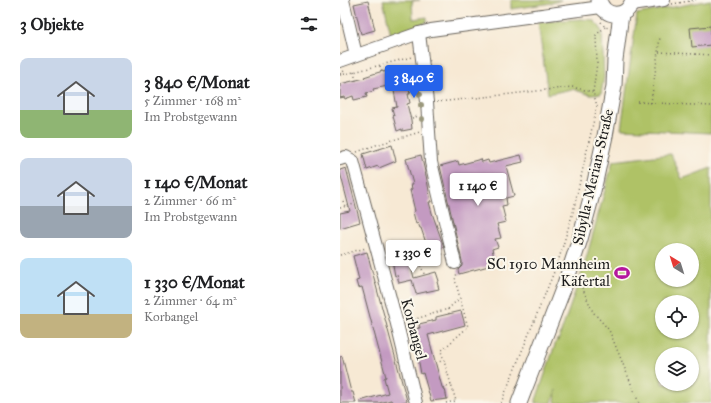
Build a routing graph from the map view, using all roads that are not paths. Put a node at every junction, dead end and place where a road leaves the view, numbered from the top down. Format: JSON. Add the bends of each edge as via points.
{"nodes":[{"id":1,"x":343,"y":0,"type":"edge"},
{"id":2,"x":586,"y":0,"type":"edge"},
{"id":3,"x":664,"y":0,"type":"edge"},
{"id":4,"x":614,"y":9,"type":"edge"},
{"id":5,"x":556,"y":12,"type":"junction"},
{"id":6,"x":420,"y":33,"type":"junction"},
{"id":7,"x":356,"y":55,"type":"junction"},
{"id":8,"x":340,"y":61,"type":"edge"},
{"id":9,"x":343,"y":158,"type":"edge"},
{"id":10,"x":453,"y":257,"type":"road end"},
{"id":11,"x":416,"y":403,"type":"edge"},
{"id":12,"x":519,"y":403,"type":"edge"}],
"edges":[{"from":1,"to":7,"type":"street"},
{"from":2,"to":5,"type":"street"},
{"from":3,"to":4,"type":"street"},
{"from":4,"to":5,"type":"street"},
{"from":4,"to":12,"type":"main road","name":"Sibylla-Merian-Straße","via":[[614,86],[593,191],[565,284]]},
{"from":5,"to":6,"type":"street"},
{"from":6,"to":7,"type":"street"},
{"from":6,"to":10,"type":"street","via":[[431,162]]},
{"from":7,"to":8,"type":"street"},
{"from":9,"to":11,"type":"street","name":"Korbangel","via":[[353,161]]}]}
